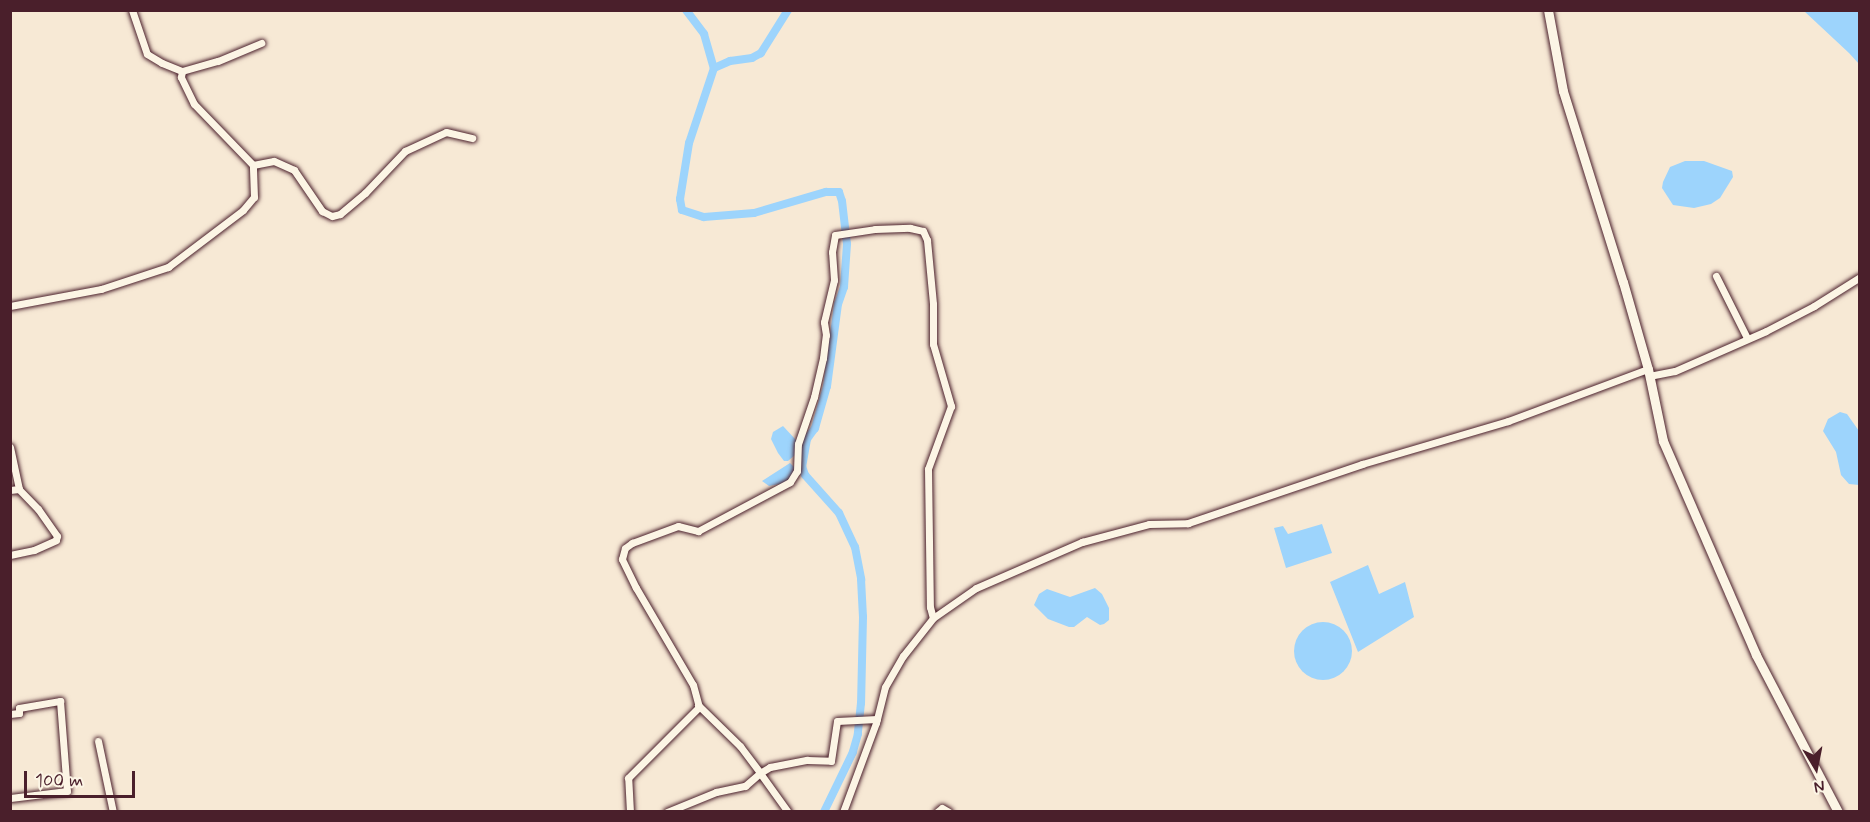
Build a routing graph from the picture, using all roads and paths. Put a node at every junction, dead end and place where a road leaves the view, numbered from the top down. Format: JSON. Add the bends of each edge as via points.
{"nodes":[{"id":1,"x":132,"y":10,"type":"edge"},
{"id":2,"x":1548,"y":10,"type":"edge"},
{"id":3,"x":261,"y":43,"type":"dead end"},
{"id":4,"x":182,"y":70,"type":"junction"},
{"id":5,"x":472,"y":138,"type":"dead end"},
{"id":6,"x":253,"y":165,"type":"junction"},
{"id":7,"x":1716,"y":276,"type":"dead end"},
{"id":8,"x":1860,"y":277,"type":"edge"},
{"id":9,"x":10,"y":306,"type":"edge"},
{"id":10,"x":1747,"y":338,"type":"junction"},
{"id":11,"x":1648,"y":372,"type":"junction"},
{"id":12,"x":10,"y":447,"type":"edge"},
{"id":13,"x":19,"y":489,"type":"junction"},
{"id":14,"x":10,"y":490,"type":"edge"},
{"id":15,"x":10,"y":555,"type":"edge"},
{"id":16,"x":933,"y":618,"type":"junction"},
{"id":17,"x":698,"y":705,"type":"junction"},
{"id":18,"x":10,"y":714,"type":"edge"},
{"id":19,"x":877,"y":719,"type":"junction"},
{"id":20,"x":98,"y":741,"type":"dead end"},
{"id":21,"x":759,"y":773,"type":"junction"},
{"id":22,"x":10,"y":798,"type":"edge"},
{"id":23,"x":112,"y":812,"type":"edge"},
{"id":24,"x":630,"y":812,"type":"edge"},
{"id":25,"x":667,"y":812,"type":"edge"},
{"id":26,"x":788,"y":812,"type":"edge"},
{"id":27,"x":843,"y":812,"type":"edge"},
{"id":28,"x":937,"y":812,"type":"edge"},
{"id":29,"x":949,"y":812,"type":"edge"},
{"id":30,"x":1838,"y":812,"type":"edge"}],
"edges":[{"from":1,"to":4,"type":"street","via":[[147,54]]},
{"from":2,"to":11,"type":"street","via":[[1563,91]]},
{"from":3,"to":4,"type":"street","via":[[218,61]]},
{"from":4,"to":6,"type":"street","via":[[184,88],[194,104]]},
{"from":5,"to":6,"type":"street","via":[[446,132],[405,151],[365,194],[332,216],[322,211],[294,170],[274,162]]},
{"from":6,"to":9,"type":"street","via":[[254,197],[208,240],[168,267],[101,289]]},
{"from":7,"to":10,"type":"street"},
{"from":8,"to":10,"type":"street","via":[[1814,306]]},
{"from":10,"to":11,"type":"street","via":[[1675,371]]},
{"from":11,"to":16,"type":"street","via":[[1508,422],[1362,464],[1188,523],[1149,524],[1082,542],[976,588]]},
{"from":11,"to":30,"type":"street","via":[[1663,441],[1691,509],[1756,654]]},
{"from":12,"to":13,"type":"street"},
{"from":13,"to":14,"type":"street"},
{"from":13,"to":15,"type":"street","via":[[57,536],[34,550]]},
{"from":16,"to":17,"type":"street","via":[[928,469],[951,406],[933,344],[927,240],[923,231],[910,228],[835,236],[834,280],[824,322],[823,358],[798,444],[797,471],[790,482],[698,531],[678,526],[625,548],[622,559],[693,685]]},
{"from":16,"to":19,"type":"street","via":[[885,687]]},
{"from":17,"to":21,"type":"street","via":[[740,746]]},
{"from":17,"to":24,"type":"street","via":[[628,778]]},
{"from":18,"to":22,"type":"street","via":[[19,713],[19,708],[60,701],[67,791]]},
{"from":19,"to":21,"type":"street","via":[[837,721],[831,761],[807,760]]},
{"from":19,"to":27,"type":"street"},
{"from":20,"to":23,"type":"street"},
{"from":21,"to":25,"type":"street","via":[[745,786],[716,792]]},
{"from":21,"to":26,"type":"street"},
{"from":28,"to":29,"type":"street","via":[[942,808]]}]}
